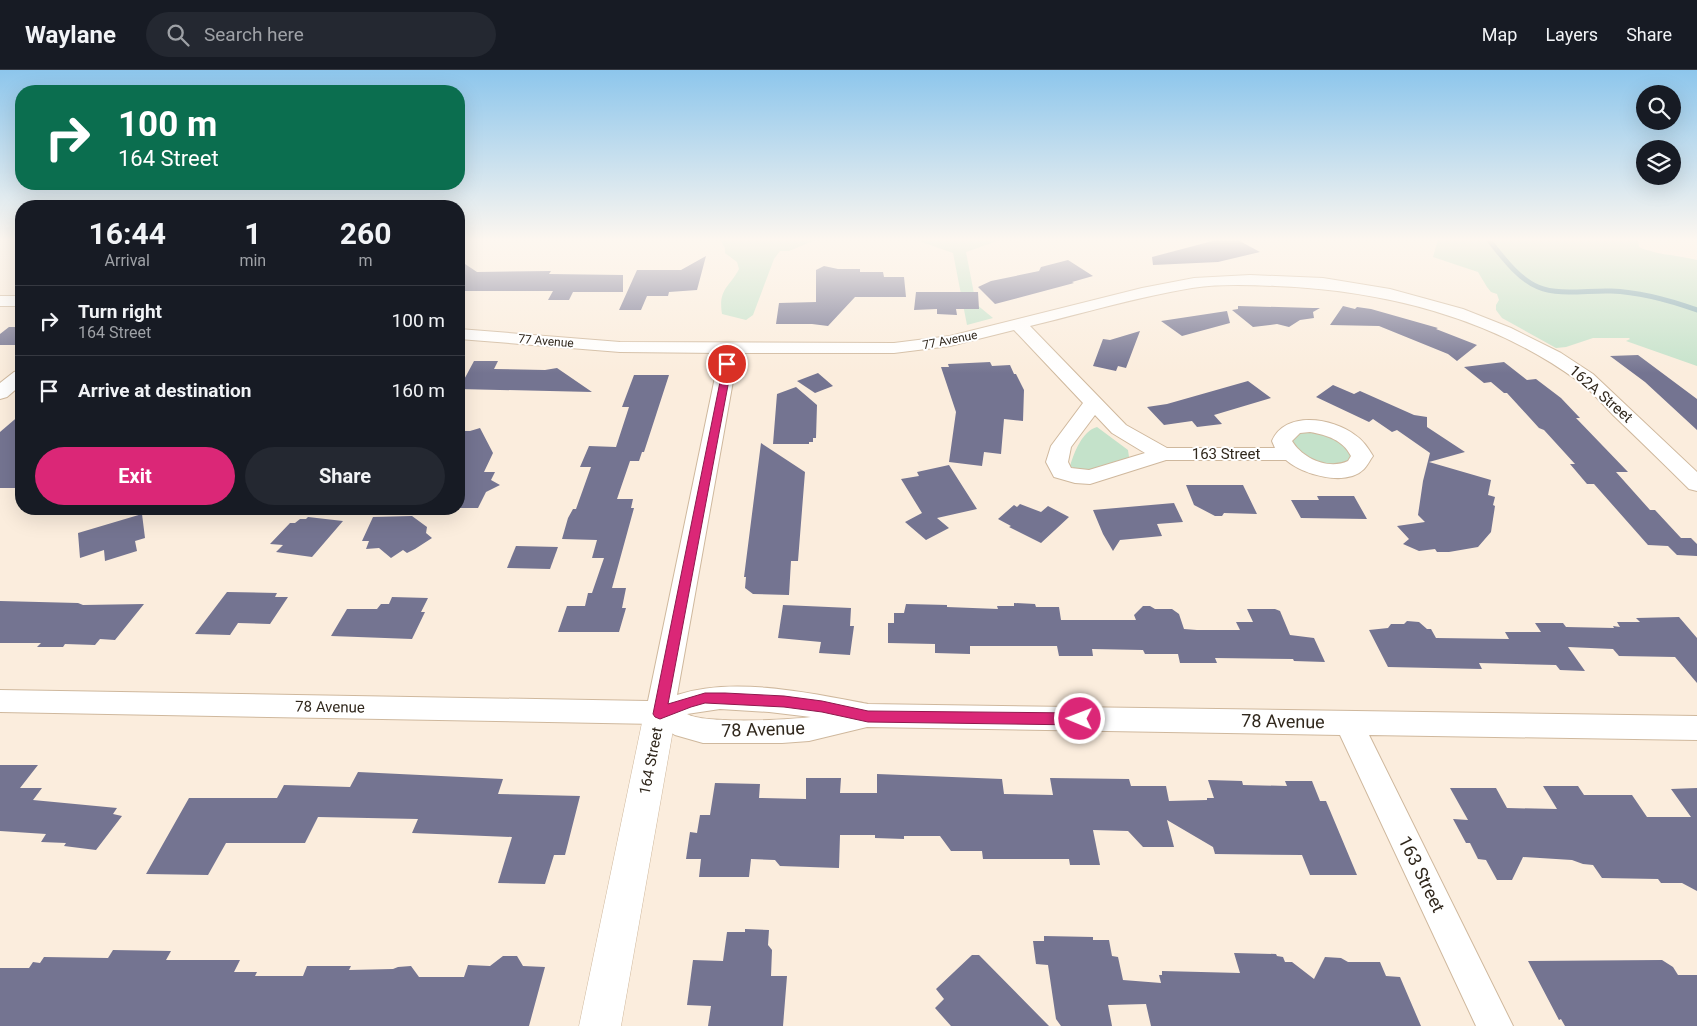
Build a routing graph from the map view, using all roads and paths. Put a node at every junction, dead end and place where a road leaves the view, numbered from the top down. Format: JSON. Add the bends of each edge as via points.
{"nodes":[{"id":1,"x":1197,"y":284,"type":"edge"},
{"id":2,"x":1325,"y":284,"type":"edge"},
{"id":3,"x":0,"y":301,"type":"edge"},
{"id":4,"x":15,"y":301,"type":"edge"},
{"id":5,"x":1433,"y":306,"type":"joint"},
{"id":6,"x":1019,"y":325,"type":"junction"},
{"id":7,"x":465,"y":334,"type":"edge"},
{"id":8,"x":730,"y":349,"type":"junction"},
{"id":9,"x":15,"y":381,"type":"edge"},
{"id":10,"x":0,"y":393,"type":"edge"},
{"id":11,"x":1093,"y":404,"type":"junction"},
{"id":12,"x":1164,"y":454,"type":"junction"},
{"id":13,"x":1289,"y":454,"type":"dead end"},
{"id":14,"x":1697,"y":484,"type":"edge"},
{"id":15,"x":0,"y":701,"type":"edge"},
{"id":16,"x":660,"y":714,"type":"junction"},
{"id":17,"x":1348,"y":722,"type":"junction"},
{"id":18,"x":1697,"y":728,"type":"edge"},
{"id":19,"x":600,"y":1026,"type":"edge"},
{"id":20,"x":1495,"y":1026,"type":"edge"}],
"edges":[{"from":1,"to":6,"type":"street","name":"77 Avenue"},
{"from":2,"to":5,"type":"street","name":"77 Avenue","via":[[1390,294]]},
{"from":3,"to":4,"type":"street"},
{"from":5,"to":14,"type":"street","name":"162A Street","via":[[1505,332],[1577,371]]},
{"from":6,"to":8,"type":"street","name":"77 Avenue","via":[[941,343],[894,348]]},
{"from":6,"to":11,"type":"street","name":"163 Street"},
{"from":7,"to":8,"type":"street","name":"77 Avenue","via":[[620,347]]},
{"from":8,"to":16,"type":"street","name":"164 Street"},
{"from":9,"to":10,"type":"street"},
{"from":11,"to":12,"type":"street","name":"163 Street","via":[[1129,437]]},
{"from":11,"to":12,"type":"street","name":"163 Street","via":[[1060,446],[1056,462],[1062,472],[1090,477]]},
{"from":12,"to":13,"type":"street","name":"163 Street"},
{"from":15,"to":16,"type":"street","name":"78 Avenue"},
{"from":16,"to":17,"type":"street","name":"78 Avenue","via":[[685,727],[703,731],[810,729],[868,716]]},
{"from":16,"to":19,"type":"street","name":"164 Street"},
{"from":17,"to":18,"type":"street","name":"78 Avenue"},
{"from":17,"to":20,"type":"street","name":"163 Street"}]}
